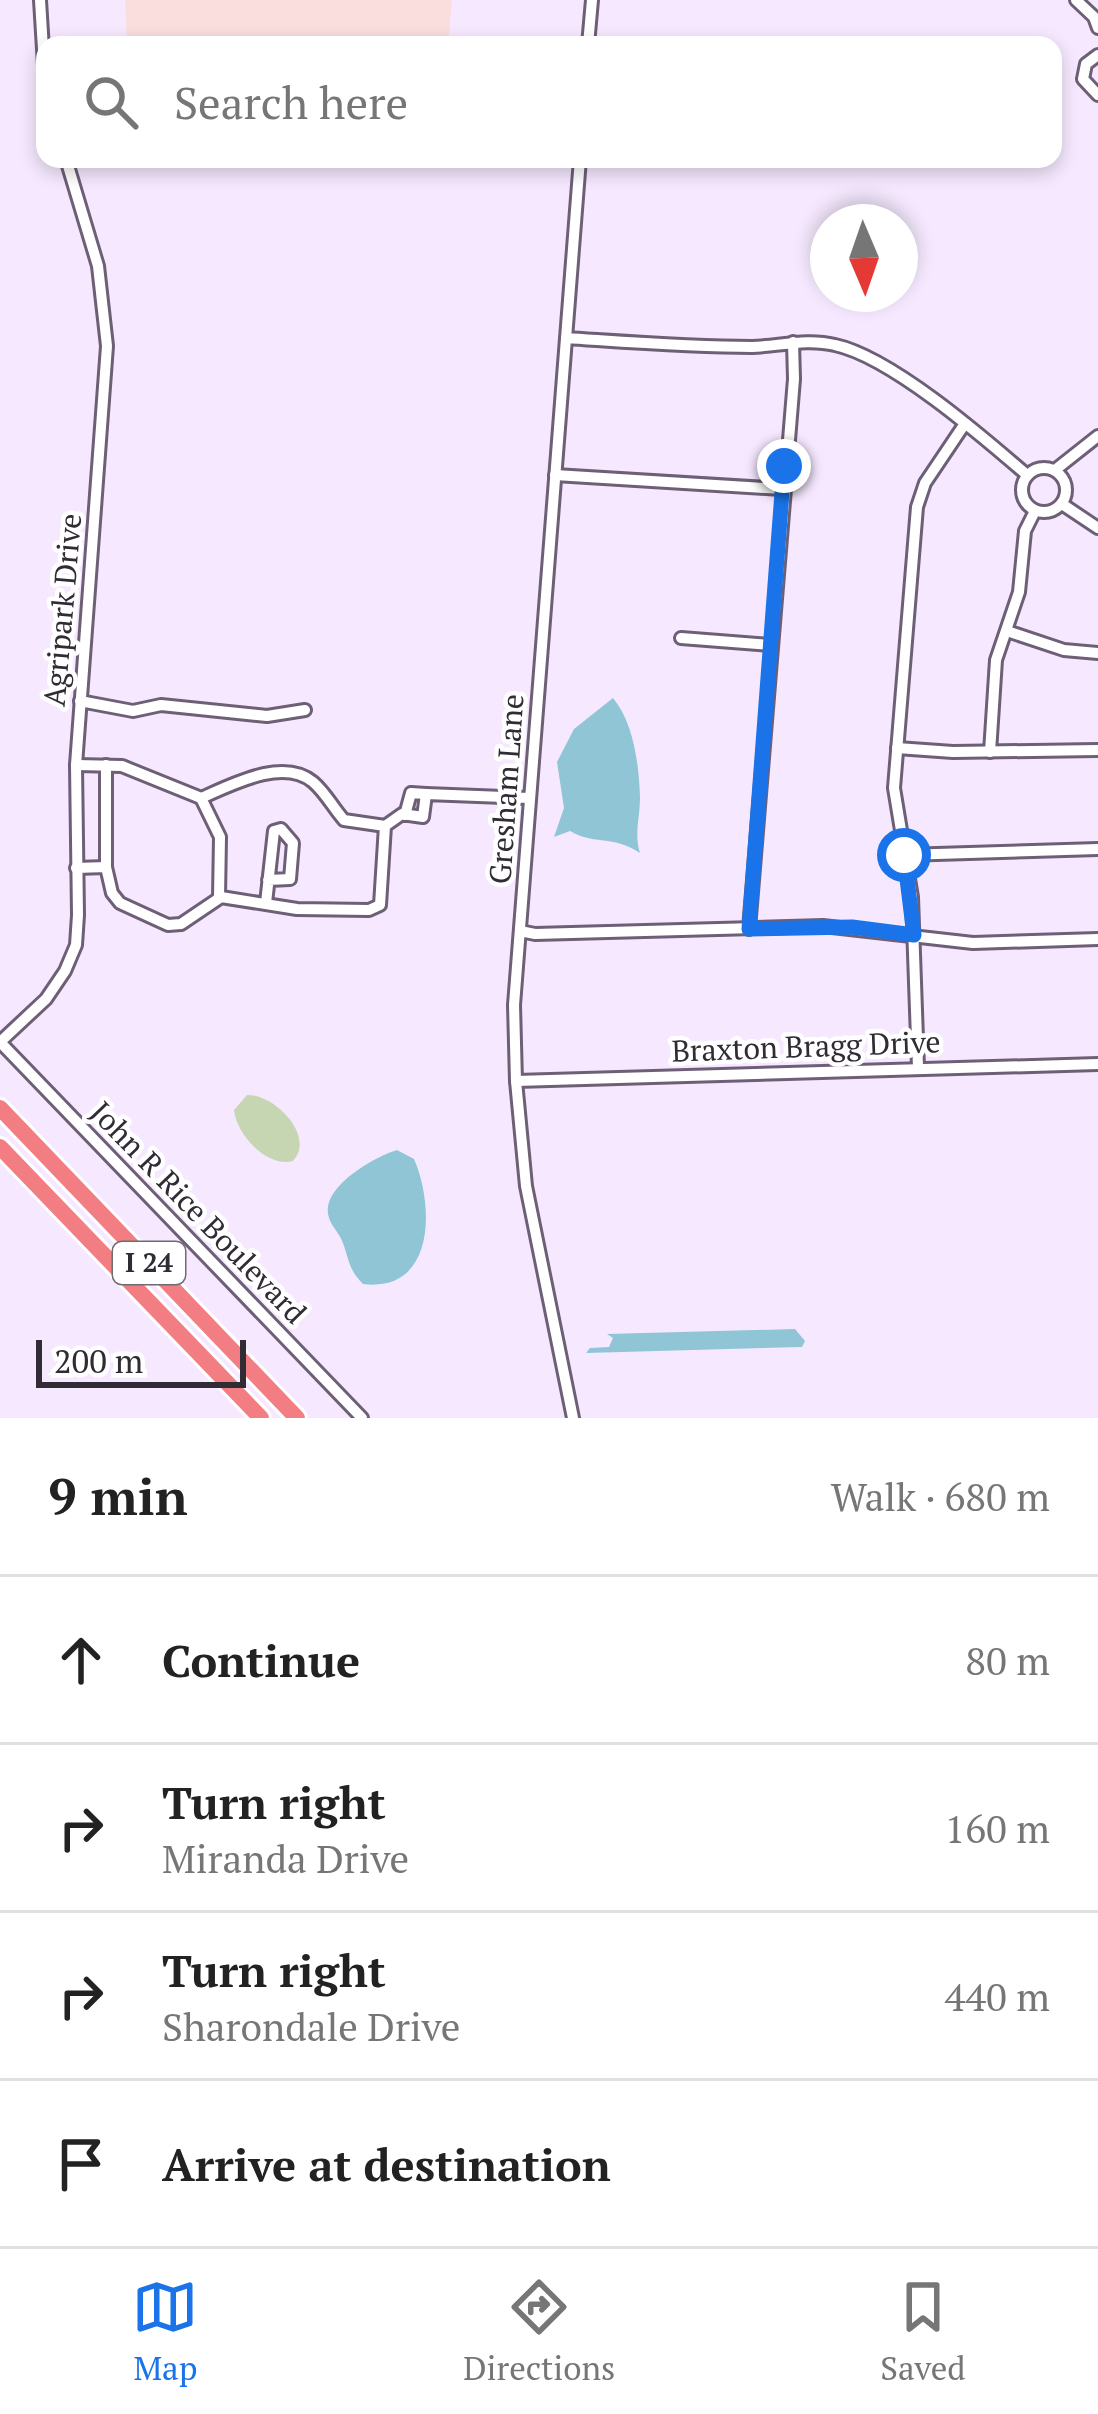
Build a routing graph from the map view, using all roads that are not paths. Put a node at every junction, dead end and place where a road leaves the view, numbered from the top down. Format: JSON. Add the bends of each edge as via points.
{"nodes":[{"id":1,"x":40,"y":0,"type":"edge"},
{"id":2,"x":592,"y":0,"type":"edge"},
{"id":3,"x":1076,"y":0,"type":"edge"},
{"id":4,"x":1098,"y":28,"type":"edge"},
{"id":5,"x":42,"y":36,"type":"edge"},
{"id":6,"x":589,"y":36,"type":"edge"},
{"id":7,"x":1098,"y":55,"type":"edge"},
{"id":8,"x":1098,"y":95,"type":"edge"},
{"id":9,"x":73,"y":168,"type":"edge"},
{"id":10,"x":579,"y":168,"type":"edge"},
{"id":11,"x":566,"y":338,"type":"junction"},
{"id":12,"x":794,"y":342,"type":"junction"},
{"id":13,"x":964,"y":425,"type":"junction"},
{"id":14,"x":1098,"y":436,"type":"edge"},
{"id":15,"x":1055,"y":470,"type":"junction"},
{"id":16,"x":1027,"y":475,"type":"junction"},
{"id":17,"x":556,"y":476,"type":"junction"},
{"id":18,"x":782,"y":489,"type":"junction"},
{"id":19,"x":1062,"y":504,"type":"junction"},
{"id":20,"x":1034,"y":511,"type":"junction"},
{"id":21,"x":1098,"y":529,"type":"edge"},
{"id":22,"x":1007,"y":631,"type":"junction"},
{"id":23,"x":681,"y":638,"type":"dead end"},
{"id":24,"x":770,"y":645,"type":"junction"},
{"id":25,"x":1098,"y":653,"type":"edge"},
{"id":26,"x":80,"y":701,"type":"junction"},
{"id":27,"x":304,"y":710,"type":"dead end"},
{"id":28,"x":897,"y":748,"type":"junction"},
{"id":29,"x":1098,"y":750,"type":"edge"},
{"id":30,"x":990,"y":752,"type":"junction"},
{"id":31,"x":76,"y":765,"type":"junction"},
{"id":32,"x":106,"y":765,"type":"junction"},
{"id":33,"x":426,"y":794,"type":"junction"},
{"id":34,"x":201,"y":797,"type":"junction"},
{"id":35,"x":530,"y":798,"type":"junction"},
{"id":36,"x":405,"y":815,"type":"junction"},
{"id":37,"x":386,"y":826,"type":"junction"},
{"id":38,"x":1098,"y":849,"type":"edge"},
{"id":39,"x":904,"y":855,"type":"junction"},
{"id":40,"x":106,"y":867,"type":"junction"},
{"id":41,"x":76,"y":868,"type":"junction"},
{"id":42,"x":268,"y":880,"type":"junction"},
{"id":43,"x":219,"y":898,"type":"junction"},
{"id":44,"x":266,"y":903,"type":"junction"},
{"id":45,"x":749,"y":929,"type":"junction"},
{"id":46,"x":520,"y":931,"type":"junction"},
{"id":47,"x":914,"y":935,"type":"junction"},
{"id":48,"x":1098,"y":939,"type":"edge"},
{"id":49,"x":0,"y":1042,"type":"edge"},
{"id":50,"x":1098,"y":1064,"type":"edge"},
{"id":51,"x":918,"y":1067,"type":"junction"},
{"id":52,"x":516,"y":1081,"type":"junction"},
{"id":53,"x":0,"y":1108,"type":"edge"},
{"id":54,"x":0,"y":1147,"type":"edge"},
{"id":55,"x":261,"y":1418,"type":"edge"},
{"id":56,"x":297,"y":1418,"type":"edge"},
{"id":57,"x":362,"y":1418,"type":"edge"},
{"id":58,"x":573,"y":1418,"type":"edge"}],
"edges":[{"from":1,"to":5,"type":"street"},
{"from":2,"to":6,"type":"street"},
{"from":3,"to":4,"type":"street"},
{"from":7,"to":8,"type":"street","via":[[1083,79]]},
{"from":9,"to":26,"type":"street","name":"Agripark Drive","via":[[98,266],[107,346]]},
{"from":10,"to":11,"type":"street","name":"Gresham Lane"},
{"from":11,"to":12,"type":"street"},
{"from":11,"to":17,"type":"street","name":"Gresham Lane"},
{"from":12,"to":13,"type":"street","via":[[837,345],[867,358]]},
{"from":12,"to":18,"type":"street"},
{"from":13,"to":16,"type":"street"},
{"from":13,"to":28,"type":"street","via":[[917,507]]},
{"from":14,"to":15,"type":"street"},
{"from":15,"to":16,"type":"street"},
{"from":15,"to":19,"type":"street","via":[[1066,484]]},
{"from":16,"to":20,"type":"street","via":[[1022,496]]},
{"from":17,"to":18,"type":"street"},
{"from":17,"to":35,"type":"street","name":"Gresham Lane"},
{"from":18,"to":24,"type":"street"},
{"from":19,"to":20,"type":"street"},
{"from":19,"to":21,"type":"street"},
{"from":20,"to":22,"type":"street"},
{"from":22,"to":25,"type":"street"},
{"from":22,"to":30,"type":"street","via":[[994,670]]},
{"from":23,"to":24,"type":"street"},
{"from":24,"to":45,"type":"street"},
{"from":26,"to":27,"type":"street","via":[[133,711],[161,704],[267,716]]},
{"from":26,"to":31,"type":"street","name":"Agripark Drive"},
{"from":28,"to":30,"type":"street"},
{"from":28,"to":39,"type":"street","via":[[895,811]]},
{"from":29,"to":30,"type":"street"},
{"from":31,"to":32,"type":"street"},
{"from":31,"to":41,"type":"street","name":"Agripark Drive"},
{"from":32,"to":34,"type":"street"},
{"from":32,"to":40,"type":"street"},
{"from":33,"to":35,"type":"street"},
{"from":33,"to":36,"type":"street","via":[[411,793]]},
{"from":33,"to":36,"type":"street","via":[[423,817]]},
{"from":34,"to":37,"type":"street","via":[[262,775],[301,775],[344,820]]},
{"from":34,"to":43,"type":"street","via":[[220,837]]},
{"from":35,"to":46,"type":"street","name":"Gresham Lane"},
{"from":36,"to":37,"type":"street"},
{"from":37,"to":44,"type":"street","via":[[375,909]]},
{"from":38,"to":39,"type":"street"},
{"from":39,"to":47,"type":"street"},
{"from":40,"to":41,"type":"street"},
{"from":40,"to":43,"type":"street","via":[[120,903],[168,925]]},
{"from":41,"to":49,"type":"street","name":"Agripark Drive","via":[[76,945],[65,971]]},
{"from":42,"to":42,"type":"street","via":[[274,831],[281,829],[293,843],[290,879]]},
{"from":42,"to":44,"type":"street"},
{"from":43,"to":44,"type":"street"},
{"from":45,"to":46,"type":"street"},
{"from":45,"to":47,"type":"street"},
{"from":46,"to":52,"type":"street","name":"Gresham Lane"},
{"from":47,"to":48,"type":"street","via":[[973,943]]},
{"from":47,"to":51,"type":"street"},
{"from":49,"to":57,"type":"street","name":"John R Rice Boulevard"},
{"from":50,"to":51,"type":"street","name":"Braxton Bragg Drive"},
{"from":51,"to":52,"type":"street","name":"Braxton Bragg Drive"},
{"from":52,"to":58,"type":"street","name":"Gresham Lane","via":[[526,1186]]},
{"from":53,"to":56,"type":"highway","number":"I 24"},
{"from":54,"to":55,"type":"highway","number":"I 24"}]}
